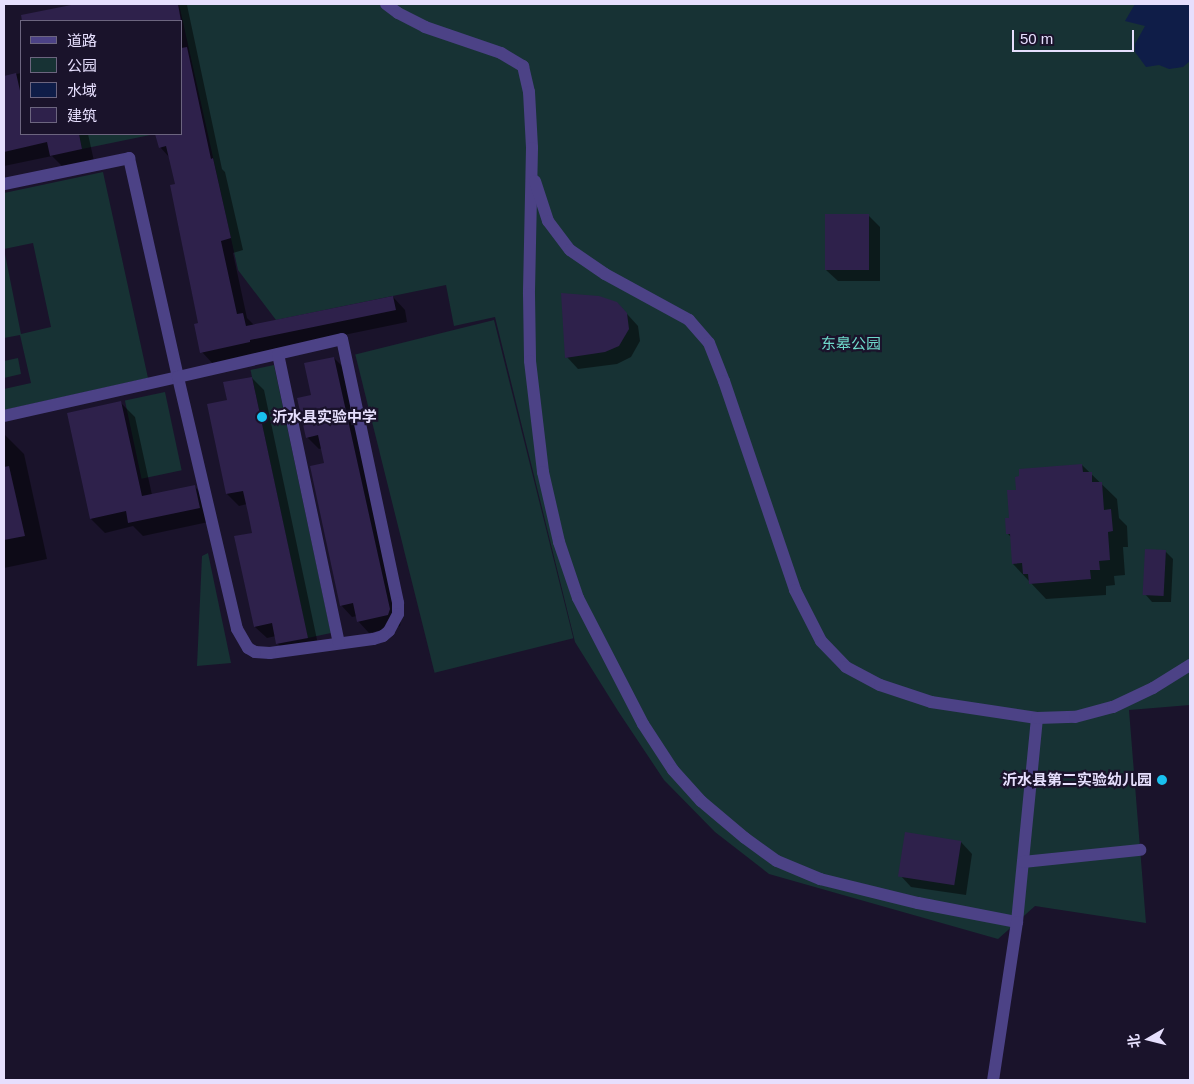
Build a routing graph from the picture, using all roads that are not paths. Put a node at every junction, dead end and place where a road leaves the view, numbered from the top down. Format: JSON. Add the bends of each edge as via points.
{"nodes":[{"id":1,"x":386,"y":4,"type":"edge"},
{"id":2,"x":532,"y":166,"type":"junction"},
{"id":3,"x":4,"y":184,"type":"edge"},
{"id":4,"x":278,"y":354,"type":"junction"},
{"id":5,"x":178,"y":377,"type":"junction"},
{"id":6,"x":4,"y":416,"type":"edge"},
{"id":7,"x":339,"y":643,"type":"junction"},
{"id":8,"x":1190,"y":665,"type":"edge"},
{"id":9,"x":1037,"y":718,"type":"junction"},
{"id":10,"x":1140,"y":850,"type":"dead end"},
{"id":11,"x":1023,"y":862,"type":"junction"},
{"id":12,"x":1016,"y":922,"type":"junction"},
{"id":13,"x":993,"y":1080,"type":"edge"}],
"edges":[{"from":1,"to":2,"type":"street","via":[[425,27],[501,53],[523,66],[529,92]]},
{"from":2,"to":9,"type":"street","via":[[548,222],[570,250],[605,274],[690,320],[709,343],[796,590],[821,641],[846,667],[880,685],[931,702]]},
{"from":2,"to":12,"type":"street","via":[[530,361],[543,472],[558,542],[578,598],[643,724],[674,770],[701,801],[778,861],[820,879]]},
{"from":3,"to":5,"type":"street","via":[[129,158]]},
{"from":4,"to":5,"type":"street"},
{"from":4,"to":7,"type":"street"},
{"from":4,"to":7,"type":"street","via":[[342,339],[396,593],[398,614],[389,631],[373,639]]},
{"from":5,"to":6,"type":"street"},
{"from":5,"to":7,"type":"street","via":[[234,618],[242,640],[248,648],[261,653]]},
{"from":8,"to":9,"type":"street","via":[[1113,707],[1075,717]]},
{"from":9,"to":11,"type":"street"},
{"from":10,"to":11,"type":"street"},
{"from":11,"to":12,"type":"street"},
{"from":12,"to":13,"type":"street"}]}
